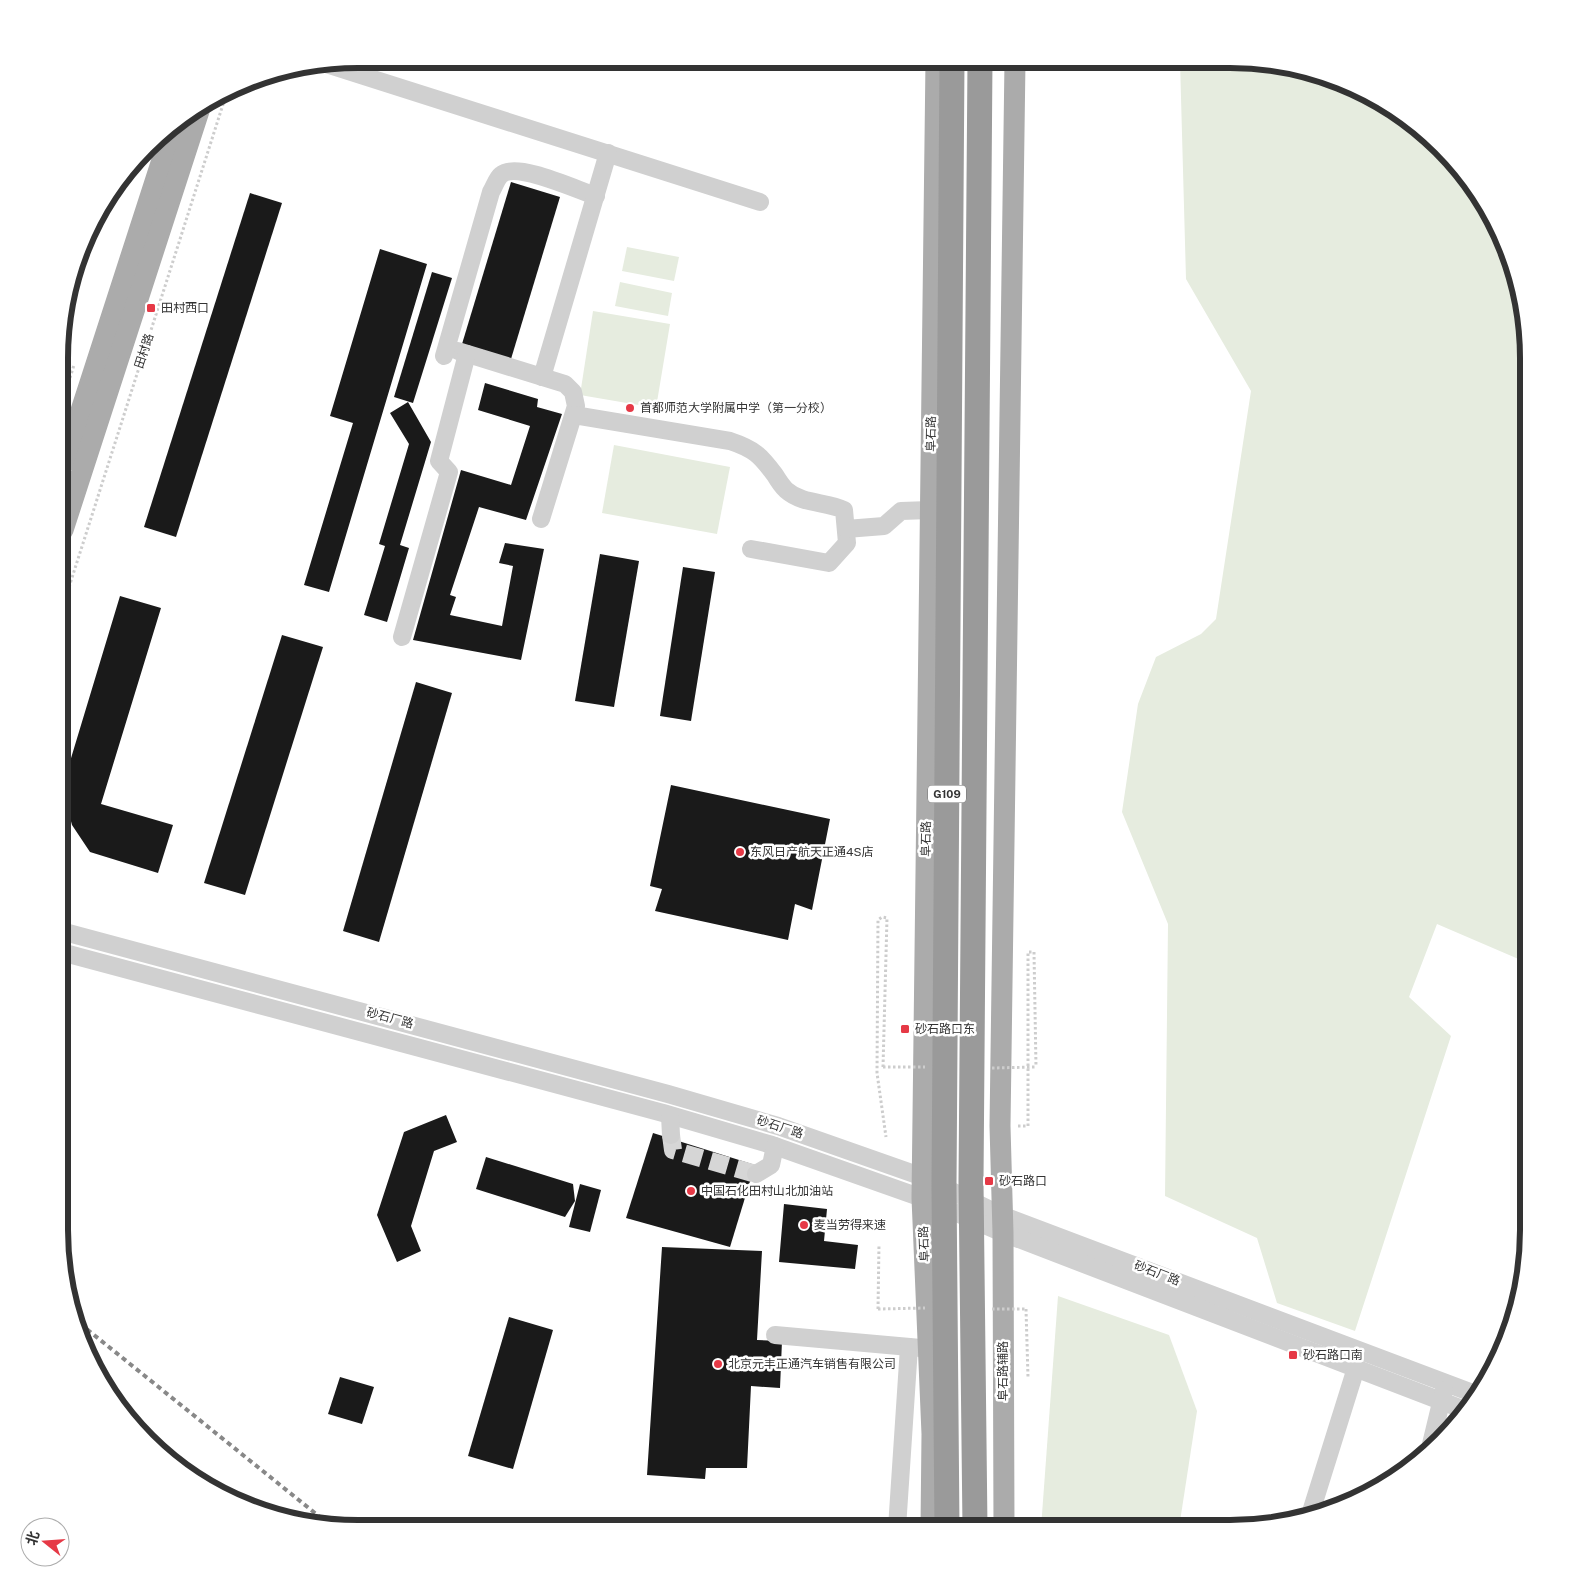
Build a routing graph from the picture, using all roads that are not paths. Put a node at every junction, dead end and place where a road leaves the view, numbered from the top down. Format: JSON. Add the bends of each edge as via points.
{"nodes":[{"id":1,"x":339,"y":68,"type":"edge"},
{"id":2,"x":936,"y":68,"type":"edge"},
{"id":3,"x":952,"y":68,"type":"edge"},
{"id":4,"x":980,"y":68,"type":"edge"},
{"id":5,"x":1015,"y":68,"type":"edge"},
{"id":6,"x":197,"y":116,"type":"edge"},
{"id":7,"x":169,"y":137,"type":"edge"},
{"id":8,"x":608,"y":153,"type":"junction"},
{"id":9,"x":596,"y":196,"type":"junction"},
{"id":10,"x":760,"y":202,"type":"dead end"},
{"id":11,"x":467,"y":354,"type":"junction"},
{"id":12,"x":542,"y":377,"type":"junction"},
{"id":13,"x":574,"y":415,"type":"junction"},
{"id":14,"x":68,"y":451,"type":"edge"},
{"id":15,"x":930,"y":510,"type":"junction"},
{"id":16,"x":68,"y":515,"type":"edge"},
{"id":17,"x":541,"y":519,"type":"dead end"},
{"id":18,"x":846,"y":530,"type":"junction"},
{"id":19,"x":752,"y":549,"type":"dead end"},
{"id":20,"x":402,"y":637,"type":"dead end"},
{"id":21,"x":68,"y":933,"type":"edge"},
{"id":22,"x":68,"y":954,"type":"edge"},
{"id":23,"x":670,"y":1116,"type":"junction"},
{"id":24,"x":671,"y":1135,"type":"tunnel mouth"},
{"id":25,"x":775,"y":1146,"type":"junction"},
{"id":26,"x":756,"y":1174,"type":"dead end"},
{"id":27,"x":923,"y":1176,"type":"junction"},
{"id":28,"x":922,"y":1198,"type":"junction"},
{"id":29,"x":1002,"y":1224,"type":"junction"},
{"id":30,"x":775,"y":1335,"type":"dead end"},
{"id":31,"x":919,"y":1348,"type":"junction"},
{"id":32,"x":1356,"y":1368,"type":"junction"},
{"id":33,"x":1446,"y":1382,"type":"junction"},
{"id":34,"x":1470,"y":1392,"type":"edge"},
{"id":35,"x":1441,"y":1401,"type":"junction"},
{"id":36,"x":1458,"y":1407,"type":"edge"},
{"id":37,"x":1433,"y":1435,"type":"edge"},
{"id":38,"x":1312,"y":1507,"type":"edge"},
{"id":39,"x":898,"y":1520,"type":"edge"},
{"id":40,"x":931,"y":1520,"type":"edge"},
{"id":41,"x":947,"y":1520,"type":"edge"},
{"id":42,"x":974,"y":1520,"type":"edge"},
{"id":43,"x":1004,"y":1520,"type":"edge"}],
"edges":[{"from":1,"to":8,"type":"street"},
{"from":2,"to":15,"type":"main road","name":"阜石路"},
{"from":3,"to":41,"type":"highway","name":"阜石路","number":"G109","bridge":true,"via":[[944,1176]]},
{"from":4,"to":42,"type":"highway","number":"G109","bridge":true,"via":[[971,1182]]},
{"from":5,"to":29,"type":"main road","via":[[1000,1126]]},
{"from":6,"to":16,"type":"main road","name":"田村路"},
{"from":7,"to":14,"type":"main road"},
{"from":8,"to":9,"type":"street"},
{"from":8,"to":10,"type":"street"},
{"from":9,"to":11,"type":"street","via":[[524,171],[508,171],[501,175],[491,192],[446,352]]},
{"from":9,"to":12,"type":"street"},
{"from":11,"to":12,"type":"street"},
{"from":11,"to":20,"type":"street","via":[[439,462],[449,472]]},
{"from":12,"to":13,"type":"street","via":[[565,384],[573,392]]},
{"from":13,"to":17,"type":"street"},
{"from":13,"to":18,"type":"street","via":[[751,448],[786,490],[803,500],[844,510]]},
{"from":15,"to":18,"type":"street","via":[[901,511],[884,526]]},
{"from":15,"to":27,"type":"main road","name":"阜石路"},
{"from":18,"to":19,"type":"street","via":[[846,543],[829,563]]},
{"from":21,"to":27,"type":"street","name":"砂石厂路","via":[[668,1094],[778,1126]]},
{"from":22,"to":23,"type":"street","name":"砂石厂路"},
{"from":23,"to":24,"type":"street"},
{"from":23,"to":25,"type":"street","name":"砂石厂路"},
{"from":25,"to":26,"type":"street","via":[[771,1165]]},
{"from":25,"to":28,"type":"street","name":"砂石厂路"},
{"from":27,"to":28,"type":"main road","name":"阜石路"},
{"from":27,"to":29,"type":"street","name":"砂石厂路"},
{"from":28,"to":29,"type":"street","name":"砂石厂路"},
{"from":28,"to":31,"type":"main road","name":"阜石路"},
{"from":29,"to":32,"type":"street","name":"砂石厂路"},
{"from":29,"to":33,"type":"street","name":"砂石厂路"},
{"from":29,"to":43,"type":"main road","name":"阜石路辅路"},
{"from":30,"to":31,"type":"street"},
{"from":31,"to":39,"type":"street"},
{"from":31,"to":40,"type":"main road","name":"阜石路","via":[[932,1434]]},
{"from":32,"to":35,"type":"street","name":"砂石厂路"},
{"from":32,"to":38,"type":"street"},
{"from":33,"to":34,"type":"street","name":"砂石厂路"},
{"from":33,"to":35,"type":"street"},
{"from":35,"to":36,"type":"street","name":"砂石厂路"},
{"from":35,"to":37,"type":"street"}]}
